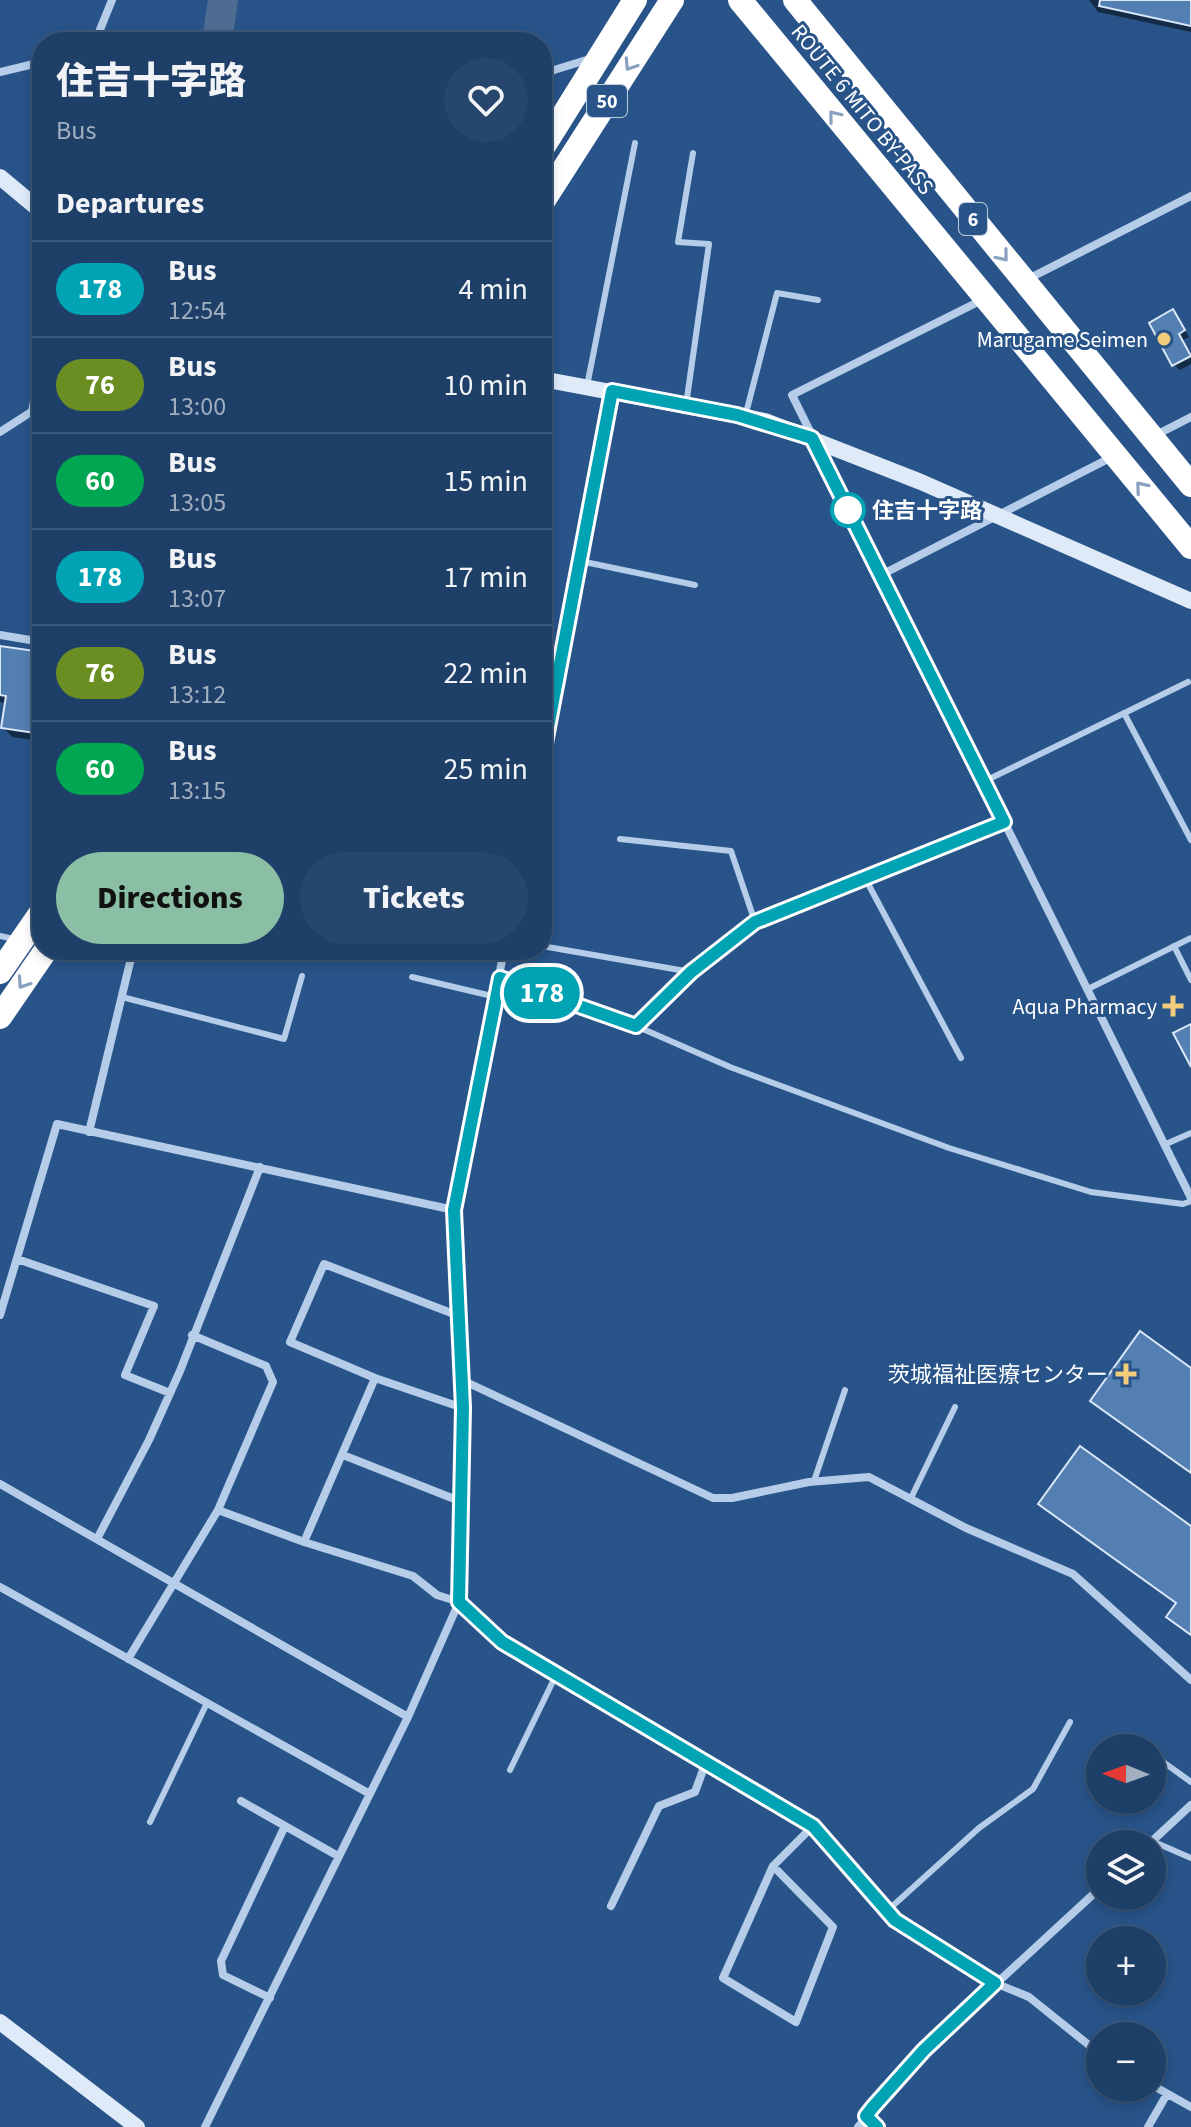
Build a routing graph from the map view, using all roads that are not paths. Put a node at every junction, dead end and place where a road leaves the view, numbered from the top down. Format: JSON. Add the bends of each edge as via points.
{"nodes":[{"id":1,"x":112,"y":0,"type":"edge"},
{"id":2,"x":635,"y":0,"type":"edge"},
{"id":3,"x":672,"y":0,"type":"edge"},
{"id":4,"x":740,"y":0,"type":"edge"},
{"id":5,"x":795,"y":0,"type":"edge"},
{"id":6,"x":99,"y":32,"type":"edge"},
{"id":7,"x":599,"y":56,"type":"junction"},
{"id":8,"x":32,"y":64,"type":"edge"},
{"id":9,"x":552,"y":71,"type":"edge"},
{"id":10,"x":0,"y":72,"type":"edge"},
{"id":11,"x":552,"y":133,"type":"edge"},
{"id":12,"x":635,"y":143,"type":"dead end"},
{"id":13,"x":693,"y":153,"type":"dead end"},
{"id":14,"x":0,"y":177,"type":"edge"},
{"id":15,"x":552,"y":187,"type":"edge"},
{"id":16,"x":1191,"y":196,"type":"edge"},
{"id":17,"x":32,"y":204,"type":"edge"},
{"id":18,"x":1023,"y":281,"type":"junction"},
{"id":19,"x":986,"y":298,"type":"junction"},
{"id":20,"x":818,"y":300,"type":"dead end"},
{"id":21,"x":552,"y":381,"type":"edge"},
{"id":22,"x":587,"y":386,"type":"junction"},
{"id":23,"x":612,"y":391,"type":"junction"},
{"id":24,"x":686,"y":405,"type":"junction"},
{"id":25,"x":32,"y":406,"type":"edge"},
{"id":26,"x":31,"y":412,"type":"joint"},
{"id":27,"x":745,"y":417,"type":"junction"},
{"id":28,"x":1191,"y":417,"type":"edge"},
{"id":29,"x":0,"y":432,"type":"edge"},
{"id":30,"x":1151,"y":437,"type":"junction"},
{"id":31,"x":812,"y":438,"type":"junction"},
{"id":32,"x":1116,"y":456,"type":"junction"},
{"id":33,"x":1191,"y":485,"type":"edge"},
{"id":34,"x":997,"y":517,"type":"junction"},
{"id":35,"x":1191,"y":547,"type":"edge"},
{"id":36,"x":580,"y":561,"type":"junction"},
{"id":37,"x":881,"y":575,"type":"junction"},
{"id":38,"x":695,"y":585,"type":"dead end"},
{"id":39,"x":1191,"y":601,"type":"edge"},
{"id":40,"x":0,"y":635,"type":"edge"},
{"id":41,"x":32,"y":640,"type":"edge"},
{"id":42,"x":1188,"y":682,"type":"dead end"},
{"id":43,"x":552,"y":707,"type":"edge"},
{"id":44,"x":1124,"y":713,"type":"junction"},
{"id":45,"x":985,"y":781,"type":"junction"},
{"id":46,"x":1004,"y":822,"type":"junction"},
{"id":47,"x":620,"y":839,"type":"dead end"},
{"id":48,"x":1191,"y":840,"type":"edge"},
{"id":49,"x":865,"y":878,"type":"junction"},
{"id":50,"x":32,"y":920,"type":"edge"},
{"id":51,"x":755,"y":922,"type":"junction"},
{"id":52,"x":11,"y":938,"type":"edge"},
{"id":53,"x":1191,"y":938,"type":"edge"},
{"id":54,"x":1174,"y":946,"type":"junction"},
{"id":55,"x":552,"y":948,"type":"edge"},
{"id":56,"x":39,"y":960,"type":"edge"},
{"id":57,"x":131,"y":960,"type":"edge"},
{"id":58,"x":503,"y":960,"type":"edge"},
{"id":59,"x":0,"y":972,"type":"edge"},
{"id":60,"x":691,"y":972,"type":"junction"},
{"id":61,"x":302,"y":976,"type":"dead end"},
{"id":62,"x":412,"y":977,"type":"dead end"},
{"id":63,"x":500,"y":978,"type":"junction"},
{"id":64,"x":1191,"y":980,"type":"edge"},
{"id":65,"x":1088,"y":989,"type":"junction"},
{"id":66,"x":122,"y":997,"type":"junction"},
{"id":67,"x":496,"y":997,"type":"junction"},
{"id":68,"x":0,"y":1017,"type":"edge"},
{"id":69,"x":636,"y":1026,"type":"junction"},
{"id":70,"x":961,"y":1058,"type":"dead end"},
{"id":71,"x":89,"y":1132,"type":"junction"},
{"id":72,"x":1191,"y":1133,"type":"edge"},
{"id":73,"x":1166,"y":1144,"type":"junction"},
{"id":74,"x":260,"y":1167,"type":"junction"},
{"id":75,"x":1191,"y":1200,"type":"edge"},
{"id":76,"x":454,"y":1210,"type":"junction"},
{"id":77,"x":17,"y":1259,"type":"junction"},
{"id":78,"x":0,"y":1315,"type":"edge"},
{"id":79,"x":459,"y":1316,"type":"junction"},
{"id":80,"x":192,"y":1335,"type":"junction"},
{"id":81,"x":375,"y":1378,"type":"junction"},
{"id":82,"x":462,"y":1380,"type":"junction"},
{"id":83,"x":845,"y":1390,"type":"dead end"},
{"id":84,"x":170,"y":1393,"type":"junction"},
{"id":85,"x":955,"y":1407,"type":"dead end"},
{"id":86,"x":463,"y":1408,"type":"junction"},
{"id":87,"x":343,"y":1455,"type":"junction"},
{"id":88,"x":814,"y":1481,"type":"junction"},
{"id":89,"x":0,"y":1484,"type":"edge"},
{"id":90,"x":911,"y":1498,"type":"junction"},
{"id":91,"x":462,"y":1502,"type":"junction"},
{"id":92,"x":218,"y":1510,"type":"junction"},
{"id":93,"x":97,"y":1539,"type":"junction"},
{"id":94,"x":304,"y":1542,"type":"junction"},
{"id":95,"x":172,"y":1583,"type":"junction"},
{"id":96,"x":0,"y":1587,"type":"edge"},
{"id":97,"x":459,"y":1602,"type":"junction"},
{"id":98,"x":128,"y":1659,"type":"junction"},
{"id":99,"x":557,"y":1673,"type":"junction"},
{"id":100,"x":1191,"y":1680,"type":"edge"},
{"id":101,"x":207,"y":1703,"type":"junction"},
{"id":102,"x":408,"y":1717,"type":"junction"},
{"id":103,"x":1070,"y":1722,"type":"dead end"},
{"id":104,"x":706,"y":1762,"type":"junction"},
{"id":105,"x":1166,"y":1764,"type":"edge"},
{"id":106,"x":510,"y":1770,"type":"dead end"},
{"id":107,"x":1191,"y":1782,"type":"edge"},
{"id":108,"x":370,"y":1794,"type":"junction"},
{"id":109,"x":241,"y":1801,"type":"dead end"},
{"id":110,"x":1191,"y":1805,"type":"edge"},
{"id":111,"x":150,"y":1822,"type":"dead end"},
{"id":112,"x":285,"y":1826,"type":"junction"},
{"id":113,"x":813,"y":1826,"type":"junction"},
{"id":114,"x":1164,"y":1830,"type":"edge"},
{"id":115,"x":1166,"y":1849,"type":"edge"},
{"id":116,"x":338,"y":1856,"type":"junction"},
{"id":117,"x":1191,"y":1858,"type":"edge"},
{"id":118,"x":773,"y":1866,"type":"junction"},
{"id":119,"x":1086,"y":1901,"type":"edge"},
{"id":120,"x":611,"y":1906,"type":"dead end"},
{"id":121,"x":887,"y":1911,"type":"junction"},
{"id":122,"x":995,"y":1983,"type":"junction"},
{"id":123,"x":270,"y":1998,"type":"junction"},
{"id":124,"x":0,"y":2022,"type":"edge"},
{"id":125,"x":1086,"y":2043,"type":"edge"},
{"id":126,"x":1167,"y":2094,"type":"joint"},
{"id":127,"x":1191,"y":2107,"type":"edge"},
{"id":128,"x":866,"y":2116,"type":"junction"},
{"id":129,"x":129,"y":2124,"type":"edge"},
{"id":130,"x":205,"y":2127,"type":"edge"},
{"id":131,"x":858,"y":2127,"type":"edge"},
{"id":132,"x":877,"y":2127,"type":"edge"},
{"id":133,"x":1148,"y":2127,"type":"edge"}],
"edges":[{"from":1,"to":6,"type":"street"},
{"from":2,"to":7,"type":"highway","number":"50"},
{"from":3,"to":15,"type":"highway","number":"50","one_way":true},
{"from":19,"to":4,"type":"highway","name":"ROUTE 6 MITO BY-PASS","number":"6","one_way":true},
{"from":5,"to":18,"type":"highway","name":"ROUTE 6 MITO BY-PASS","number":"6","one_way":true},
{"from":7,"to":9,"type":"street"},
{"from":7,"to":11,"type":"highway","number":"50"},
{"from":8,"to":10,"type":"street"},
{"from":12,"to":22,"type":"lane"},
{"from":13,"to":24,"type":"lane","via":[[678,242],[709,244]]},
{"from":14,"to":17,"type":"street"},
{"from":16,"to":18,"type":"street"},
{"from":18,"to":30,"type":"highway","name":"ROUTE 6 MITO BY-PASS","number":"6"},
{"from":19,"to":31,"type":"street","via":[[792,395]]},
{"from":19,"to":32,"type":"highway","name":"ROUTE 6 MITO BY-PASS","number":"6"},
{"from":20,"to":27,"type":"lane","via":[[777,293]]},
{"from":21,"to":22,"type":"street"},
{"from":22,"to":23,"type":"street"},
{"from":23,"to":24,"type":"street"},
{"from":23,"to":36,"type":"street"},
{"from":24,"to":27,"type":"street"},
{"from":25,"to":26,"type":"lane"},
{"from":26,"to":29,"type":"street"},
{"from":27,"to":31,"type":"street"},
{"from":28,"to":30,"type":"street"},
{"from":30,"to":33,"type":"highway","name":"ROUTE 6 MITO BY-PASS","number":"6"},
{"from":31,"to":34,"type":"street"},
{"from":31,"to":37,"type":"street"},
{"from":32,"to":34,"type":"street"},
{"from":35,"to":32,"type":"highway","name":"ROUTE 6 MITO BY-PASS","number":"6","one_way":true},
{"from":34,"to":37,"type":"street"},
{"from":34,"to":39,"type":"street"},
{"from":36,"to":38,"type":"lane"},
{"from":36,"to":43,"type":"street"},
{"from":37,"to":45,"type":"street"},
{"from":40,"to":41,"type":"street"},
{"from":42,"to":44,"type":"lane"},
{"from":44,"to":45,"type":"lane"},
{"from":44,"to":48,"type":"lane"},
{"from":45,"to":46,"type":"street"},
{"from":46,"to":49,"type":"lane"},
{"from":46,"to":65,"type":"street"},
{"from":47,"to":51,"type":"lane","via":[[731,851]]},
{"from":49,"to":51,"type":"lane"},
{"from":49,"to":70,"type":"lane"},
{"from":50,"to":52,"type":"highway"},
{"from":51,"to":60,"type":"lane"},
{"from":52,"to":59,"type":"highway"},
{"from":53,"to":54,"type":"lane"},
{"from":54,"to":64,"type":"lane"},
{"from":54,"to":65,"type":"lane"},
{"from":55,"to":60,"type":"lane"},
{"from":56,"to":68,"type":"highway","one_way":true},
{"from":57,"to":66,"type":"street"},
{"from":58,"to":63,"type":"street"},
{"from":60,"to":69,"type":"lane"},
{"from":61,"to":66,"type":"lane","via":[[284,1039]]},
{"from":62,"to":67,"type":"lane"},
{"from":63,"to":67,"type":"street"},
{"from":63,"to":69,"type":"lane"},
{"from":65,"to":73,"type":"street"},
{"from":66,"to":71,"type":"street"},
{"from":67,"to":76,"type":"street"},
{"from":69,"to":75,"type":"lane","via":[[861,1116],[1049,1180],[1091,1192],[1183,1204]]},
{"from":71,"to":74,"type":"street"},
{"from":71,"to":77,"type":"street","via":[[57,1124]]},
{"from":72,"to":73,"type":"lane"},
{"from":73,"to":75,"type":"street"},
{"from":74,"to":76,"type":"street"},
{"from":74,"to":80,"type":"street"},
{"from":76,"to":79,"type":"street"},
{"from":77,"to":78,"type":"street"},
{"from":77,"to":84,"type":"street","via":[[154,1306],[125,1375]]},
{"from":79,"to":81,"type":"street","via":[[324,1264],[290,1342]]},
{"from":79,"to":82,"type":"street"},
{"from":80,"to":84,"type":"street"},
{"from":80,"to":92,"type":"street","via":[[266,1366],[273,1382]]},
{"from":81,"to":86,"type":"street"},
{"from":81,"to":87,"type":"street"},
{"from":82,"to":86,"type":"street"},
{"from":82,"to":88,"type":"street","via":[[713,1498]]},
{"from":83,"to":88,"type":"lane"},
{"from":84,"to":93,"type":"street"},
{"from":85,"to":90,"type":"lane"},
{"from":86,"to":91,"type":"street"},
{"from":87,"to":91,"type":"street"},
{"from":87,"to":94,"type":"street"},
{"from":88,"to":90,"type":"street","via":[[869,1477]]},
{"from":89,"to":93,"type":"street"},
{"from":90,"to":100,"type":"street","via":[[1073,1574]]},
{"from":91,"to":97,"type":"street"},
{"from":92,"to":94,"type":"street"},
{"from":92,"to":95,"type":"street"},
{"from":93,"to":95,"type":"street"},
{"from":94,"to":97,"type":"street","via":[[413,1576],[437,1595]]},
{"from":95,"to":98,"type":"street"},
{"from":95,"to":102,"type":"street"},
{"from":96,"to":98,"type":"street"},
{"from":97,"to":99,"type":"street","via":[[502,1642]]},
{"from":97,"to":102,"type":"street"},
{"from":98,"to":101,"type":"street"},
{"from":99,"to":104,"type":"street"},
{"from":99,"to":106,"type":"lane"},
{"from":101,"to":108,"type":"street"},
{"from":101,"to":111,"type":"lane"},
{"from":102,"to":108,"type":"street"},
{"from":103,"to":121,"type":"lane","via":[[1033,1789],[979,1828]]},
{"from":104,"to":113,"type":"street"},
{"from":104,"to":120,"type":"street","via":[[695,1792],[659,1806]]},
{"from":105,"to":107,"type":"lane"},
{"from":108,"to":116,"type":"street"},
{"from":109,"to":112,"type":"street"},
{"from":110,"to":114,"type":"street"},
{"from":112,"to":116,"type":"street"},
{"from":112,"to":123,"type":"street","via":[[221,1961],[223,1975]]},
{"from":113,"to":118,"type":"street"},
{"from":113,"to":121,"type":"street"},
{"from":115,"to":117,"type":"lane"},
{"from":116,"to":123,"type":"street"},
{"from":118,"to":118,"type":"street","via":[[723,1978],[796,2022],[833,1927]]},
{"from":119,"to":122,"type":"street"},
{"from":121,"to":122,"type":"street"},
{"from":122,"to":125,"type":"street","via":[[1029,1997]]},
{"from":122,"to":128,"type":"street","via":[[924,2050]]},
{"from":123,"to":130,"type":"street"},
{"from":124,"to":129,"type":"street"},
{"from":126,"to":127,"type":"street"},
{"from":126,"to":133,"type":"street"},
{"from":128,"to":131,"type":"street"},
{"from":128,"to":132,"type":"street"}]}
